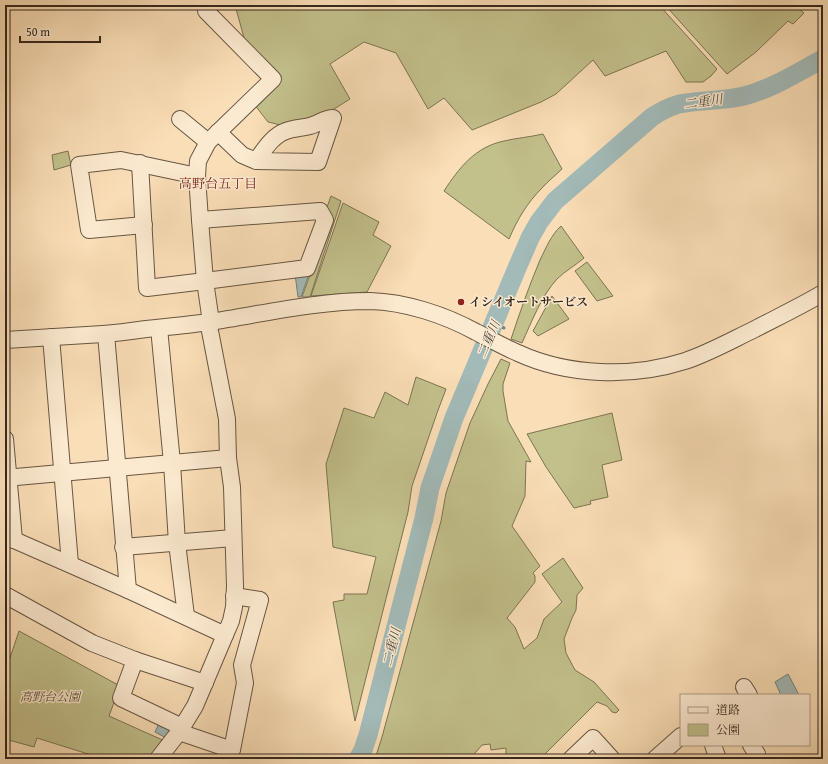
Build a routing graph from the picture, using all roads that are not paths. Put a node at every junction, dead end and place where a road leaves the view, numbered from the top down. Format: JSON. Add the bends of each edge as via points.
{"nodes":[{"id":1,"x":206,"y":12,"type":"dead end"},
{"id":2,"x":180,"y":119,"type":"dead end"},
{"id":3,"x":213,"y":137,"type":"junction"},
{"id":4,"x":256,"y":161,"type":"junction"},
{"id":5,"x":140,"y":164,"type":"junction"},
{"id":6,"x":198,"y":176,"type":"junction"},
{"id":7,"x":200,"y":220,"type":"junction"},
{"id":8,"x":144,"y":225,"type":"junction"},
{"id":9,"x":205,"y":281,"type":"junction"},
{"id":10,"x":823,"y":293,"type":"edge"},
{"id":11,"x":210,"y":322,"type":"junction"},
{"id":12,"x":159,"y":328,"type":"junction"},
{"id":13,"x":106,"y":334,"type":"junction"},
{"id":14,"x":51,"y":337,"type":"junction"},
{"id":15,"x":5,"y":340,"type":"edge"},
{"id":16,"x":5,"y":439,"type":"edge"},
{"id":17,"x":228,"y":458,"type":"junction"},
{"id":18,"x":172,"y":463,"type":"junction"},
{"id":19,"x":116,"y":468,"type":"junction"},
{"id":20,"x":62,"y":473,"type":"junction"},
{"id":21,"x":7,"y":478,"type":"edge"},
{"id":22,"x":10,"y":538,"type":"edge"},
{"id":23,"x":233,"y":538,"type":"junction"},
{"id":24,"x":177,"y":543,"type":"junction"},
{"id":25,"x":124,"y":547,"type":"junction"},
{"id":26,"x":70,"y":564,"type":"junction"},
{"id":27,"x":128,"y":590,"type":"junction"},
{"id":28,"x":5,"y":596,"type":"edge"},
{"id":29,"x":234,"y":596,"type":"junction"},
{"id":30,"x":186,"y":616,"type":"junction"},
{"id":31,"x":225,"y":635,"type":"junction"},
{"id":32,"x":135,"y":660,"type":"junction"},
{"id":33,"x":205,"y":683,"type":"junction"},
{"id":34,"x":180,"y":729,"type":"junction"},
{"id":35,"x":680,"y":737,"type":"edge"},
{"id":36,"x":714,"y":746,"type":"edge"},
{"id":37,"x":158,"y":759,"type":"edge"},
{"id":38,"x":571,"y":759,"type":"edge"},
{"id":39,"x":612,"y":759,"type":"edge"},
{"id":40,"x":655,"y":759,"type":"edge"},
{"id":41,"x":718,"y":759,"type":"edge"}],
"edges":[{"from":1,"to":3,"type":"street","via":[[273,79]]},
{"from":2,"to":3,"type":"street"},
{"from":3,"to":4,"type":"street"},
{"from":3,"to":6,"type":"street","via":[[198,161]]},
{"from":4,"to":4,"type":"street","via":[[318,162],[333,118],[279,134]]},
{"from":5,"to":6,"type":"street"},
{"from":5,"to":8,"type":"street"},
{"from":5,"to":8,"type":"street","via":[[121,160],[78,165],[89,230]]},
{"from":6,"to":7,"type":"street"},
{"from":7,"to":9,"type":"street"},
{"from":7,"to":9,"type":"street","via":[[320,211],[325,220],[307,268]]},
{"from":8,"to":9,"type":"street","via":[[147,288]]},
{"from":9,"to":11,"type":"street"},
{"from":10,"to":11,"type":"street","via":[[704,354],[666,366],[612,372],[582,371],[537,361],[450,319],[420,309],[373,301],[329,303]]},
{"from":11,"to":12,"type":"street"},
{"from":11,"to":17,"type":"street","via":[[227,419]]},
{"from":12,"to":13,"type":"street"},
{"from":12,"to":18,"type":"street"},
{"from":13,"to":14,"type":"street"},
{"from":13,"to":19,"type":"street"},
{"from":14,"to":15,"type":"street"},
{"from":14,"to":20,"type":"street"},
{"from":16,"to":21,"type":"street"},
{"from":17,"to":18,"type":"street"},
{"from":17,"to":23,"type":"street","via":[[232,487]]},
{"from":18,"to":19,"type":"street"},
{"from":18,"to":24,"type":"street"},
{"from":19,"to":20,"type":"street"},
{"from":19,"to":25,"type":"street"},
{"from":20,"to":21,"type":"street"},
{"from":20,"to":26,"type":"street"},
{"from":21,"to":22,"type":"street"},
{"from":22,"to":26,"type":"street"},
{"from":23,"to":24,"type":"street"},
{"from":23,"to":29,"type":"street"},
{"from":24,"to":25,"type":"street"},
{"from":24,"to":30,"type":"street"},
{"from":25,"to":27,"type":"street"},
{"from":26,"to":27,"type":"street"},
{"from":27,"to":30,"type":"street"},
{"from":28,"to":32,"type":"street","via":[[92,643]]},
{"from":29,"to":31,"type":"street","via":[[231,621]]},
{"from":29,"to":34,"type":"street","via":[[260,600],[242,665],[245,683],[232,750]]},
{"from":30,"to":31,"type":"street"},
{"from":31,"to":33,"type":"street"},
{"from":32,"to":33,"type":"street"},
{"from":32,"to":34,"type":"street","via":[[121,698]]},
{"from":33,"to":34,"type":"street","via":[[196,706]]},
{"from":34,"to":37,"type":"street"},
{"from":35,"to":40,"type":"street"},
{"from":36,"to":41,"type":"street"},
{"from":38,"to":39,"type":"street","via":[[592,738]]}]}
